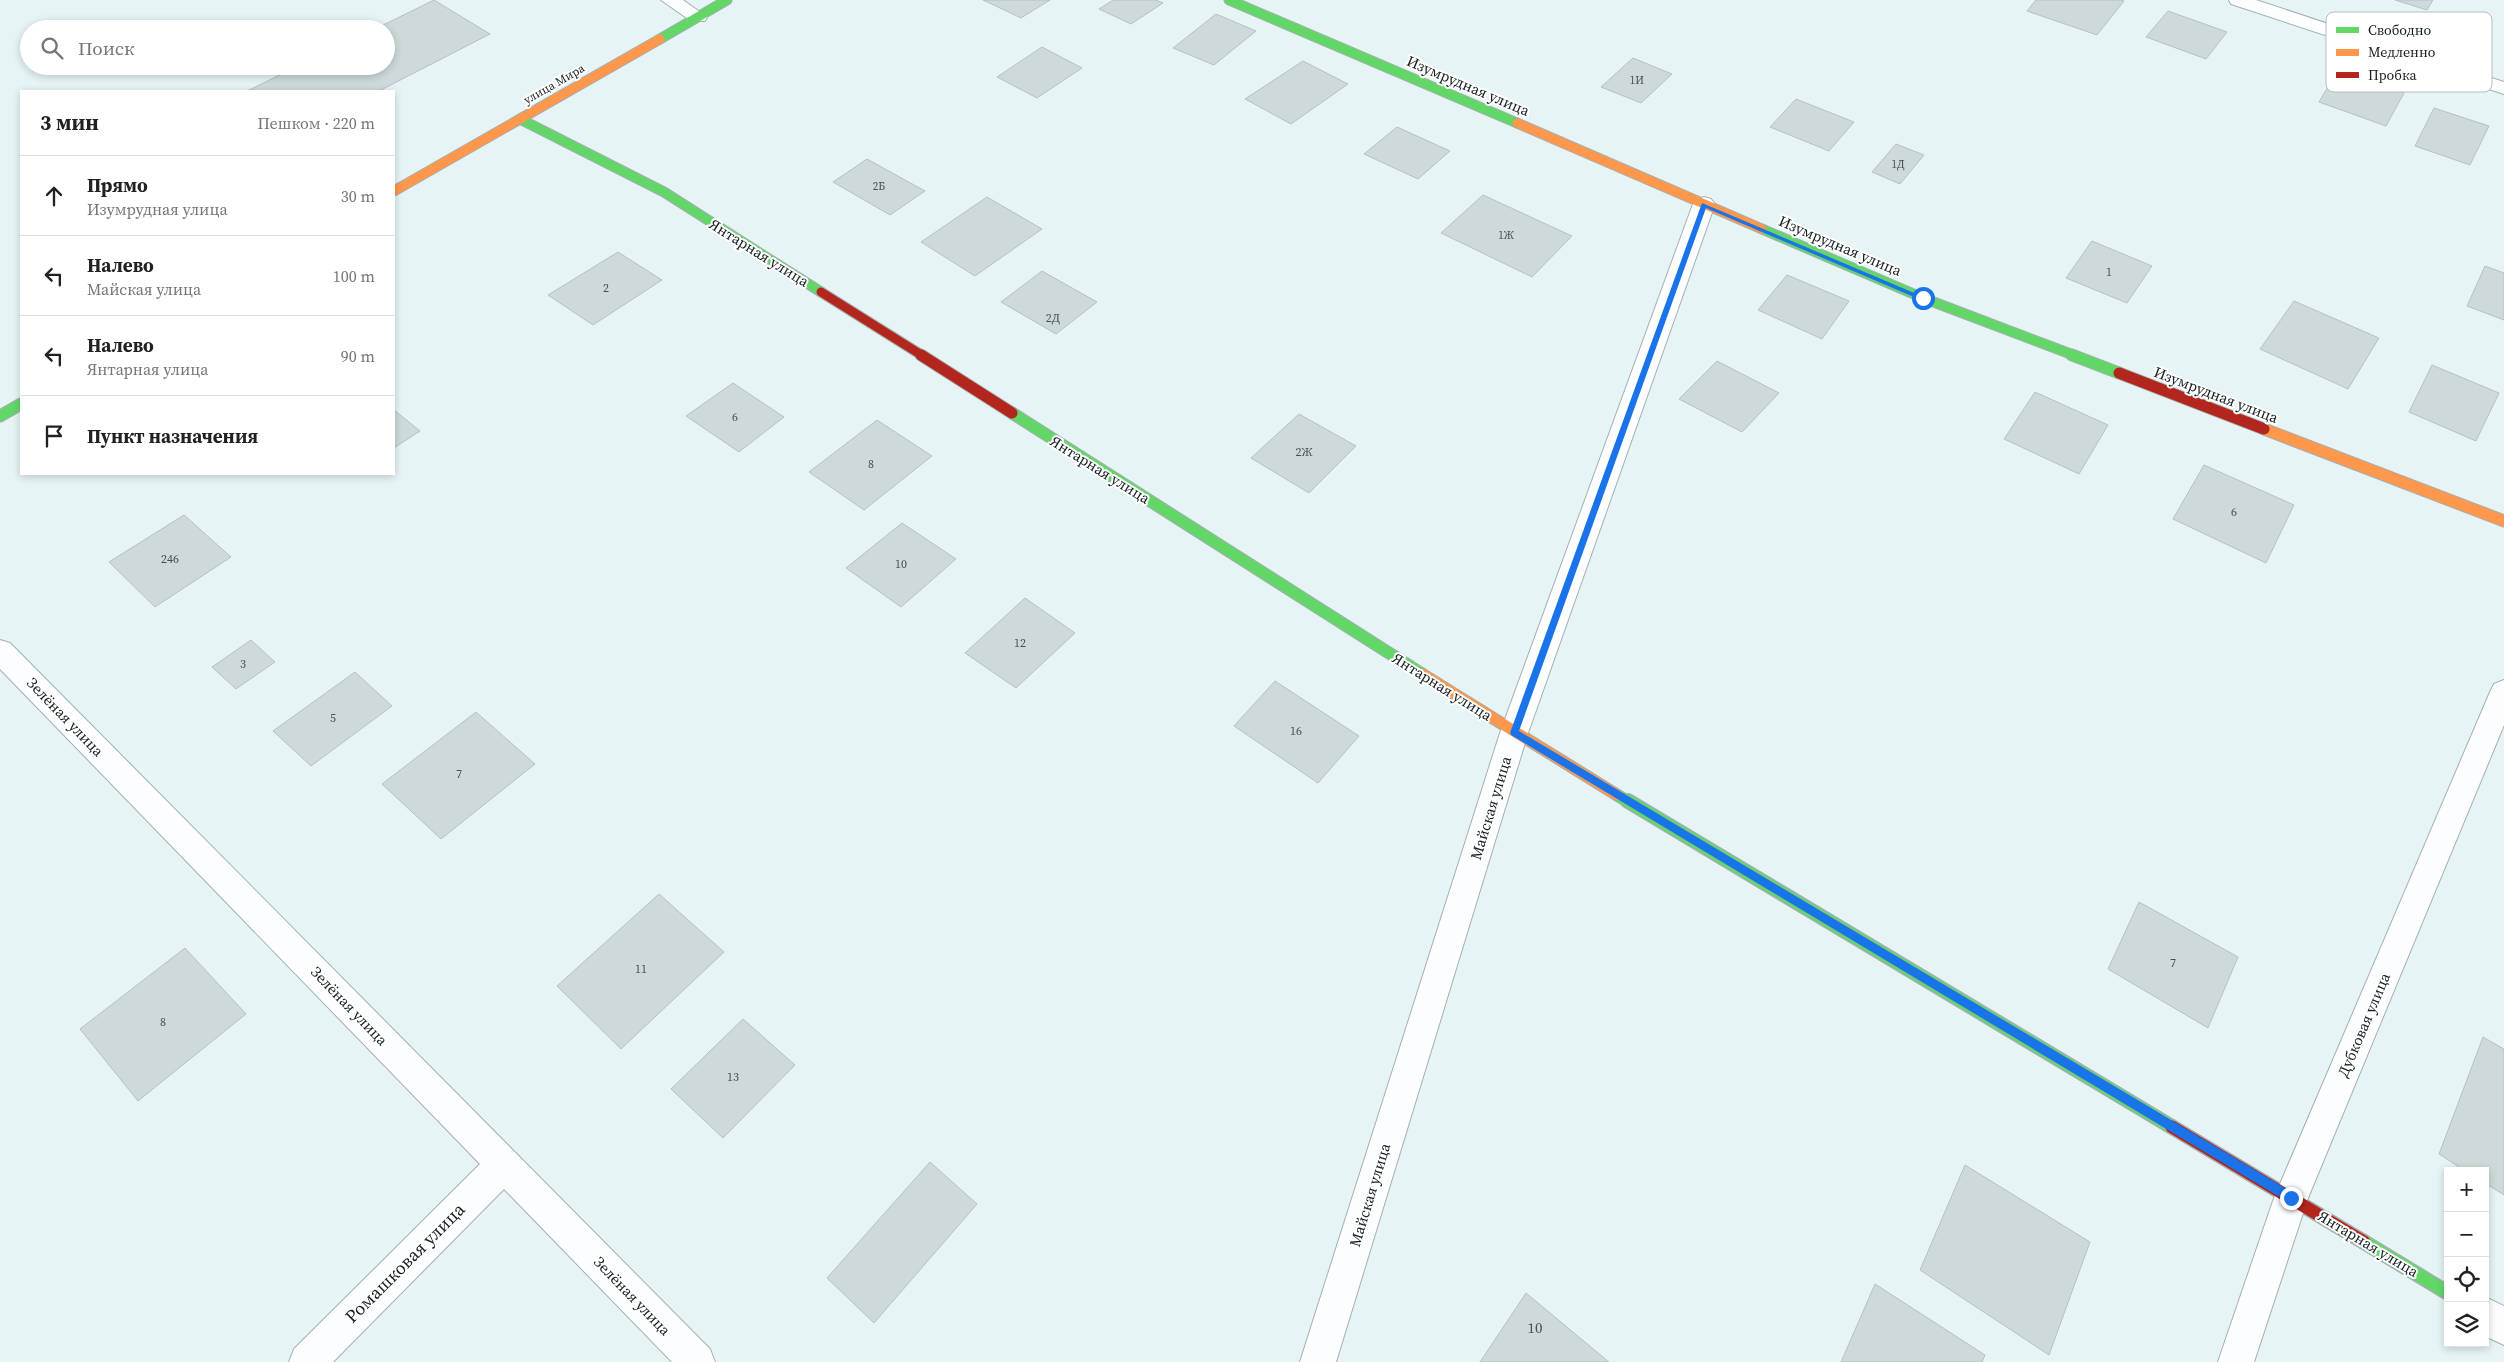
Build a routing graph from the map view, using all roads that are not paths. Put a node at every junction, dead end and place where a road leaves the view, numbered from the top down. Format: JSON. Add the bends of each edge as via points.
{"nodes":[{"id":1,"x":670,"y":0,"type":"edge"},
{"id":2,"x":728,"y":0,"type":"edge"},
{"id":3,"x":1229,"y":0,"type":"edge"},
{"id":4,"x":2238,"y":0,"type":"edge"},
{"id":5,"x":698,"y":17,"type":"junction"},
{"id":6,"x":2326,"y":29,"type":"edge"},
{"id":7,"x":2492,"y":84,"type":"edge"},
{"id":8,"x":2504,"y":88,"type":"edge"},
{"id":9,"x":520,"y":119,"type":"junction"},
{"id":10,"x":395,"y":190,"type":"edge"},
{"id":11,"x":1704,"y":204,"type":"junction"},
{"id":12,"x":20,"y":405,"type":"edge"},
{"id":13,"x":0,"y":416,"type":"edge"},
{"id":14,"x":2504,"y":521,"type":"edge"},
{"id":15,"x":0,"y":651,"type":"edge"},
{"id":16,"x":2504,"y":692,"type":"edge"},
{"id":17,"x":1514,"y":733,"type":"junction"},
{"id":18,"x":504,"y":1164,"type":"junction"},
{"id":19,"x":2291,"y":1198,"type":"junction"},
{"id":20,"x":2444,"y":1291,"type":"edge"},
{"id":21,"x":2489,"y":1318,"type":"edge"},
{"id":22,"x":2504,"y":1327,"type":"edge"},
{"id":23,"x":307,"y":1362,"type":"edge"},
{"id":24,"x":697,"y":1362,"type":"edge"},
{"id":25,"x":1318,"y":1362,"type":"edge"},
{"id":26,"x":2236,"y":1362,"type":"edge"}],
"edges":[{"from":1,"to":5,"type":"street"},
{"from":2,"to":5,"type":"street","name":"улица Мира"},
{"from":3,"to":11,"type":"street","name":"Изумрудная улица"},
{"from":4,"to":6,"type":"street"},
{"from":5,"to":9,"type":"street","name":"улица Мира"},
{"from":7,"to":8,"type":"street"},
{"from":9,"to":10,"type":"street","name":"улица Мира"},
{"from":9,"to":17,"type":"street","name":"Янтарная улица","via":[[664,192]]},
{"from":11,"to":14,"type":"street","name":"Изумрудная улица","via":[[1923,298]]},
{"from":11,"to":17,"type":"street","name":"Майская улица"},
{"from":12,"to":13,"type":"street"},
{"from":15,"to":18,"type":"street","name":"Зелёная улица"},
{"from":16,"to":19,"type":"street","name":"Дубковая улица"},
{"from":17,"to":19,"type":"street","name":"Янтарная улица"},
{"from":17,"to":25,"type":"street","name":"Майская улица"},
{"from":18,"to":23,"type":"street","name":"Ромашковая улица"},
{"from":18,"to":24,"type":"street","name":"Зелёная улица"},
{"from":19,"to":20,"type":"street","name":"Янтарная улица"},
{"from":19,"to":26,"type":"street","name":"Дубковая улица"},
{"from":21,"to":22,"type":"street"}]}
